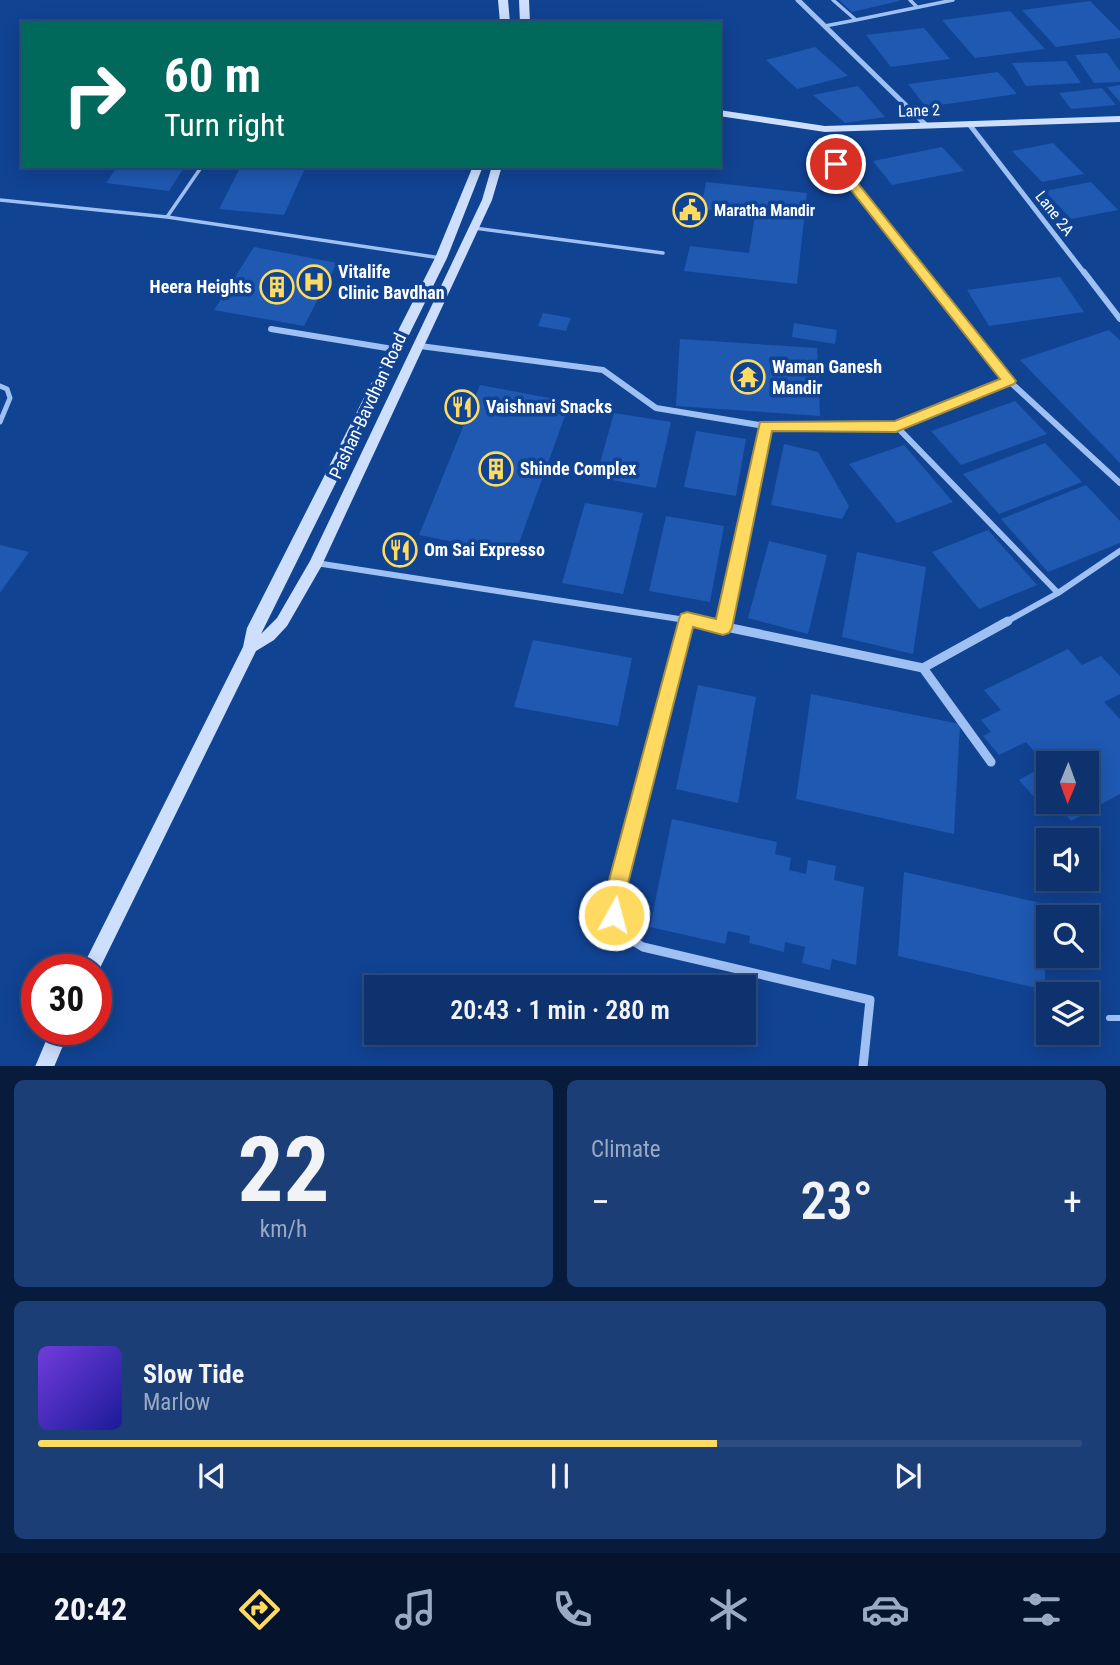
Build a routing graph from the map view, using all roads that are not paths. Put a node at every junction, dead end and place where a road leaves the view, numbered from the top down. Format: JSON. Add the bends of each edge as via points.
{"nodes":[{"id":1,"x":503,"y":0,"type":"edge"},
{"id":2,"x":524,"y":0,"type":"edge"},
{"id":3,"x":798,"y":0,"type":"edge"},
{"id":4,"x":833,"y":0,"type":"edge"},
{"id":5,"x":910,"y":0,"type":"edge"},
{"id":6,"x":953,"y":0,"type":"edge"},
{"id":7,"x":917,"y":7,"type":"junction"},
{"id":8,"x":856,"y":20,"type":"junction"},
{"id":9,"x":505,"y":21,"type":"edge"},
{"id":10,"x":525,"y":21,"type":"edge"},
{"id":11,"x":825,"y":26,"type":"junction"},
{"id":12,"x":721,"y":113,"type":"edge"},
{"id":13,"x":1120,"y":119,"type":"edge"},
{"id":14,"x":969,"y":124,"type":"junction"},
{"id":15,"x":926,"y":125,"type":"junction"},
{"id":16,"x":820,"y":141,"type":"dead end"},
{"id":17,"x":201,"y":168,"type":"edge"},
{"id":18,"x":477,"y":168,"type":"edge"},
{"id":19,"x":496,"y":168,"type":"edge"},
{"id":20,"x":0,"y":200,"type":"edge"},
{"id":21,"x":167,"y":217,"type":"junction"},
{"id":22,"x":474,"y":228,"type":"junction"},
{"id":23,"x":663,"y":253,"type":"dead end"},
{"id":24,"x":441,"y":258,"type":"junction"},
{"id":25,"x":1120,"y":319,"type":"edge"},
{"id":26,"x":271,"y":329,"type":"dead end"},
{"id":27,"x":420,"y":346,"type":"junction"},
{"id":28,"x":393,"y":349,"type":"junction"},
{"id":29,"x":1009,"y":381,"type":"junction"},
{"id":30,"x":0,"y":386,"type":"edge"},
{"id":31,"x":0,"y":422,"type":"edge"},
{"id":32,"x":765,"y":426,"type":"junction"},
{"id":33,"x":896,"y":426,"type":"junction"},
{"id":34,"x":1120,"y":483,"type":"edge"},
{"id":35,"x":1120,"y":551,"type":"edge"},
{"id":36,"x":316,"y":563,"type":"junction"},
{"id":37,"x":1058,"y":593,"type":"junction"},
{"id":38,"x":687,"y":619,"type":"junction"},
{"id":39,"x":723,"y":628,"type":"junction"},
{"id":40,"x":251,"y":647,"type":"junction"},
{"id":41,"x":923,"y":667,"type":"junction"},
{"id":42,"x":990,"y":762,"type":"dead end"},
{"id":43,"x":98,"y":954,"type":"edge"},
{"id":44,"x":1109,"y":1018,"type":"dead end"},
{"id":45,"x":1120,"y":1018,"type":"edge"},
{"id":46,"x":54,"y":1045,"type":"edge"},
{"id":47,"x":44,"y":1066,"type":"edge"},
{"id":48,"x":863,"y":1066,"type":"edge"}],
"edges":[{"from":1,"to":9,"type":"main road"},
{"from":2,"to":10,"type":"main road"},
{"from":3,"to":11,"type":"street"},
{"from":4,"to":8,"type":"lane"},
{"from":5,"to":7,"type":"lane"},
{"from":6,"to":7,"type":"lane"},
{"from":7,"to":8,"type":"lane"},
{"from":8,"to":11,"type":"lane"},
{"from":11,"to":15,"type":"street"},
{"from":12,"to":15,"type":"main road","name":"Lane 2","via":[[825,129]]},
{"from":13,"to":14,"type":"main road","name":"Lane 2"},
{"from":14,"to":15,"type":"main road","name":"Lane 2"},
{"from":14,"to":25,"type":"street","name":"Lane 2A"},
{"from":16,"to":29,"type":"street"},
{"from":17,"to":21,"type":"lane"},
{"from":18,"to":24,"type":"main road","name":"Pashan-Bavdhan Road"},
{"from":19,"to":22,"type":"main road","name":"Pashan-Bavdhan Road"},
{"from":20,"to":21,"type":"lane"},
{"from":21,"to":24,"type":"lane"},
{"from":22,"to":23,"type":"lane"},
{"from":22,"to":27,"type":"main road","name":"Pashan-Bavdhan Road"},
{"from":24,"to":28,"type":"main road","name":"Pashan-Bavdhan Road"},
{"from":26,"to":28,"type":"street"},
{"from":27,"to":32,"type":"street","via":[[603,370],[656,408]]},
{"from":27,"to":36,"type":"main road","name":"Pashan-Bavdhan Road"},
{"from":28,"to":40,"type":"main road","name":"Pashan-Bavdhan Road","via":[[254,628]]},
{"from":29,"to":33,"type":"street"},
{"from":29,"to":34,"type":"street"},
{"from":30,"to":31,"type":"lane","via":[[10,398]]},
{"from":32,"to":33,"type":"street"},
{"from":32,"to":39,"type":"street"},
{"from":33,"to":37,"type":"street"},
{"from":35,"to":37,"type":"street"},
{"from":36,"to":38,"type":"street"},
{"from":36,"to":40,"type":"main road","name":"Pashan-Bavdhan Road","via":[[282,622]]},
{"from":37,"to":41,"type":"street"},
{"from":38,"to":39,"type":"street"},
{"from":38,"to":48,"type":"street","via":[[614,899],[618,932],[643,947],[870,1000]]},
{"from":39,"to":41,"type":"street"},
{"from":40,"to":43,"type":"main road","name":"Pashan-Bavdhan Road"},
{"from":41,"to":42,"type":"street"},
{"from":44,"to":45,"type":"lane"},
{"from":46,"to":47,"type":"main road"}]}
